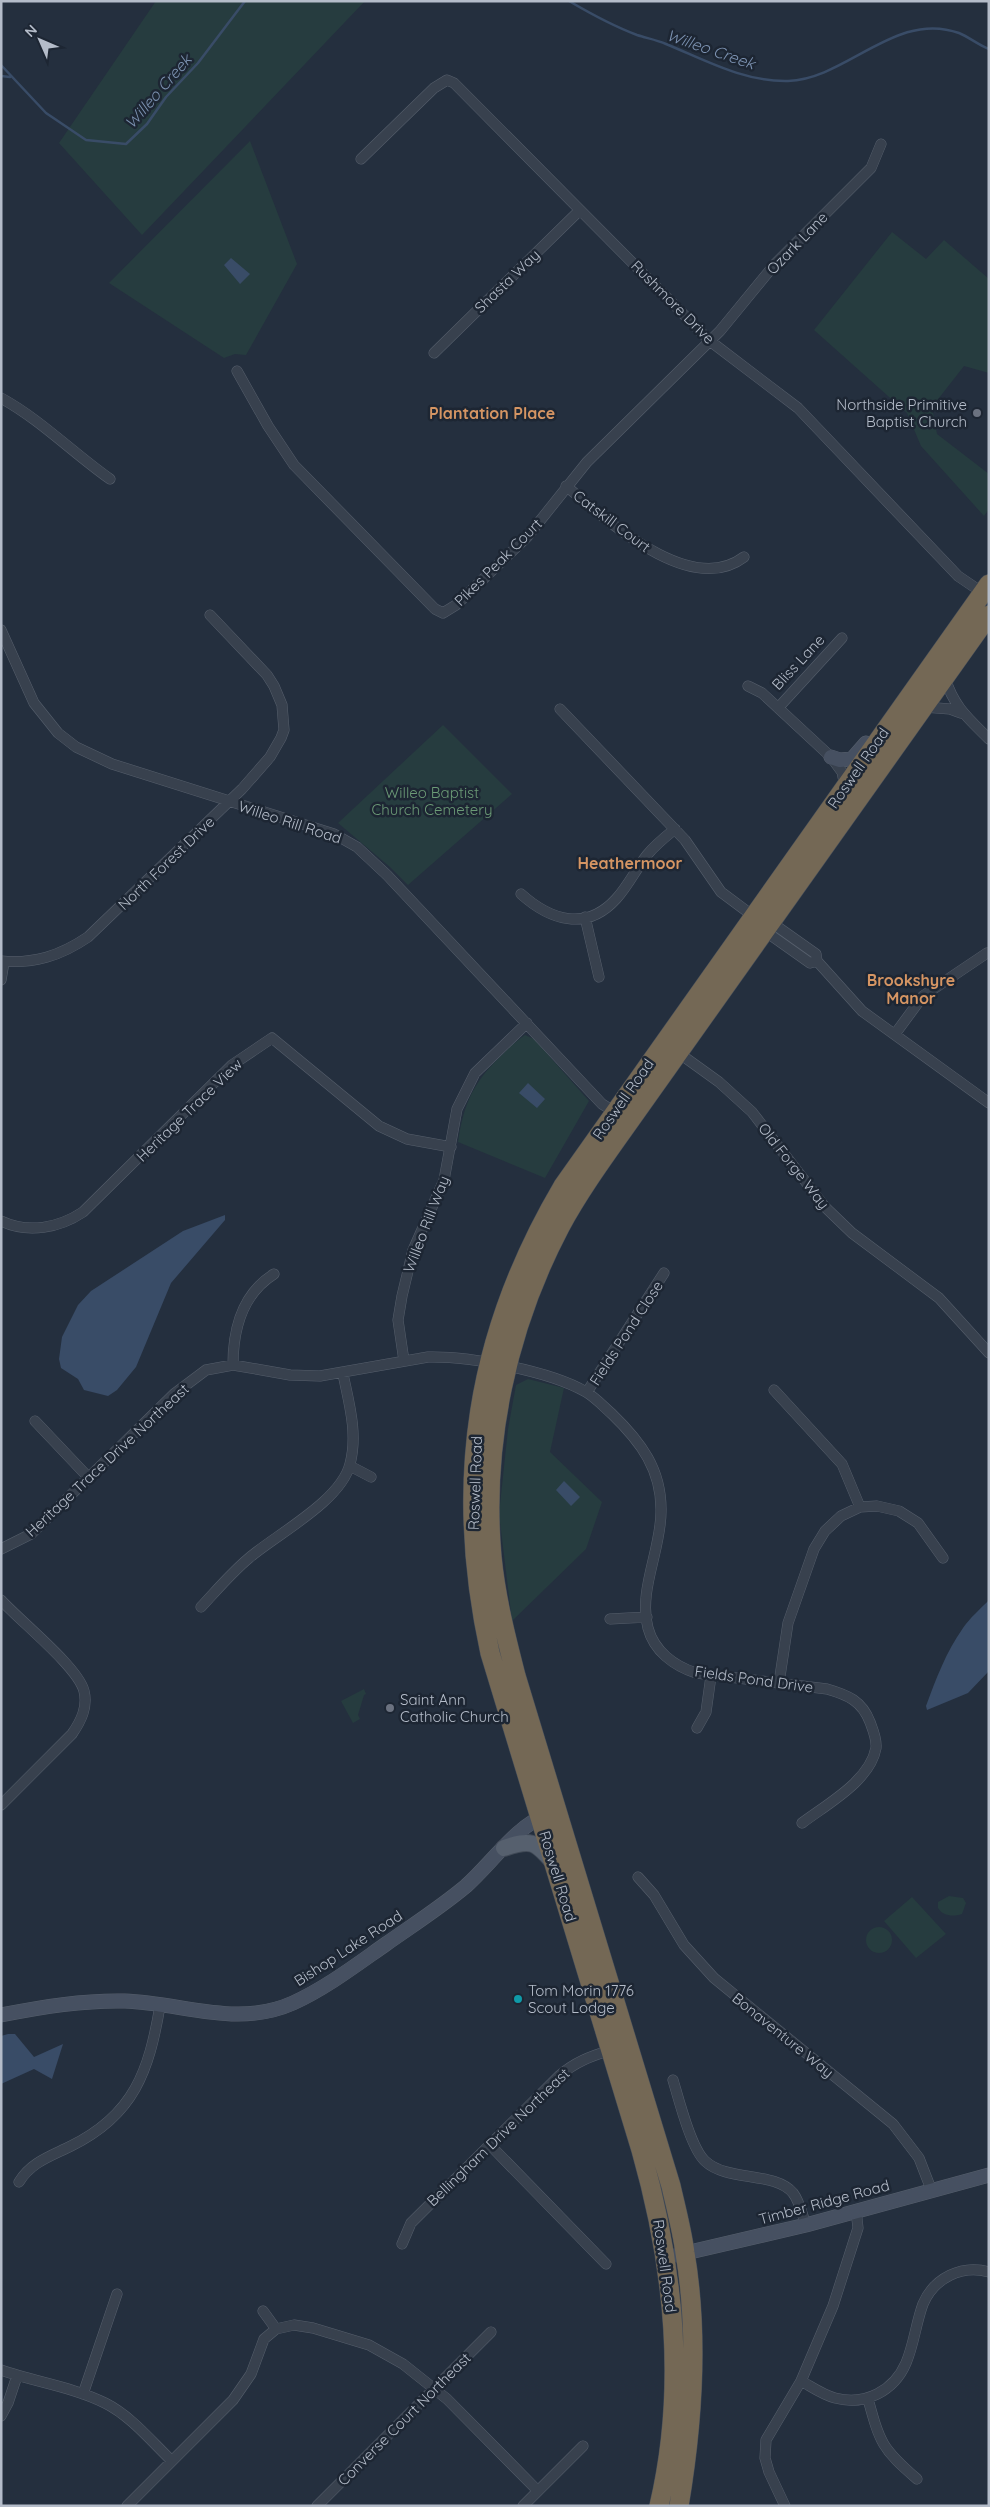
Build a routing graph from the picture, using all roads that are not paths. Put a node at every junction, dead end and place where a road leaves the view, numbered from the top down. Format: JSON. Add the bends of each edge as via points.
{"nodes":[{"id":1,"x":881,"y":144,"type":"dead end"},
{"id":2,"x":361,"y":159,"type":"dead end"},
{"id":3,"x":580,"y":210,"type":"junction"},
{"id":4,"x":710,"y":340,"type":"junction"},
{"id":5,"x":434,"y":353,"type":"dead end"},
{"id":6,"x":237,"y":371,"type":"dead end"},
{"id":7,"x":1,"y":398,"type":"edge"},
{"id":8,"x":110,"y":480,"type":"dead end"},
{"id":9,"x":566,"y":486,"type":"junction"},
{"id":10,"x":744,"y":557,"type":"dead end"},
{"id":11,"x":987,"y":591,"type":"edge"},
{"id":12,"x":210,"y":615,"type":"dead end"},
{"id":13,"x":989,"y":616,"type":"edge"},
{"id":14,"x":1,"y":630,"type":"edge"},
{"id":15,"x":842,"y":638,"type":"dead end"},
{"id":16,"x":945,"y":678,"type":"junction"},
{"id":17,"x":748,"y":686,"type":"dead end"},
{"id":18,"x":924,"y":707,"type":"junction"},
{"id":19,"x":778,"y":708,"type":"junction"},
{"id":20,"x":560,"y":709,"type":"dead end"},
{"id":21,"x":898,"y":711,"type":"junction"},
{"id":22,"x":961,"y":713,"type":"junction"},
{"id":23,"x":989,"y":740,"type":"edge"},
{"id":24,"x":831,"y":757,"type":"junction"},
{"id":25,"x":845,"y":786,"type":"junction"},
{"id":26,"x":229,"y":802,"type":"junction"},
{"id":27,"x":675,"y":829,"type":"junction"},
{"id":28,"x":521,"y":894,"type":"dead end"},
{"id":29,"x":752,"y":916,"type":"junction"},
{"id":30,"x":585,"y":917,"type":"junction"},
{"id":31,"x":768,"y":927,"type":"junction"},
{"id":32,"x":987,"y":953,"type":"dead end"},
{"id":33,"x":3,"y":962,"type":"edge"},
{"id":34,"x":599,"y":977,"type":"dead end"},
{"id":35,"x":1,"y":980,"type":"edge"},
{"id":36,"x":527,"y":1023,"type":"junction"},
{"id":37,"x":895,"y":1034,"type":"junction"},
{"id":38,"x":671,"y":1047,"type":"junction"},
{"id":39,"x":989,"y":1103,"type":"edge"},
{"id":40,"x":621,"y":1117,"type":"junction"},
{"id":41,"x":450,"y":1147,"type":"junction"},
{"id":42,"x":1,"y":1221,"type":"edge"},
{"id":43,"x":664,"y":1273,"type":"dead end"},
{"id":44,"x":274,"y":1274,"type":"dead end"},
{"id":45,"x":989,"y":1353,"type":"edge"},
{"id":46,"x":404,"y":1361,"type":"junction"},
{"id":47,"x":489,"y":1363,"type":"junction"},
{"id":48,"x":234,"y":1365,"type":"junction"},
{"id":49,"x":507,"y":1367,"type":"junction"},
{"id":50,"x":343,"y":1374,"type":"junction"},
{"id":51,"x":774,"y":1390,"type":"dead end"},
{"id":52,"x":587,"y":1392,"type":"junction"},
{"id":53,"x":34,"y":1421,"type":"dead end"},
{"id":54,"x":350,"y":1466,"type":"junction"},
{"id":55,"x":371,"y":1477,"type":"dead end"},
{"id":56,"x":89,"y":1478,"type":"junction"},
{"id":57,"x":860,"y":1507,"type":"junction"},
{"id":58,"x":1,"y":1549,"type":"edge"},
{"id":59,"x":943,"y":1558,"type":"dead end"},
{"id":60,"x":1,"y":1600,"type":"edge"},
{"id":61,"x":201,"y":1607,"type":"dead end"},
{"id":62,"x":646,"y":1617,"type":"junction"},
{"id":63,"x":610,"y":1620,"type":"dead end"},
{"id":64,"x":711,"y":1676,"type":"junction"},
{"id":65,"x":779,"y":1683,"type":"junction"},
{"id":66,"x":697,"y":1728,"type":"dead end"},
{"id":67,"x":1,"y":1805,"type":"edge"},
{"id":68,"x":549,"y":1814,"type":"junction"},
{"id":69,"x":802,"y":1823,"type":"dead end"},
{"id":70,"x":504,"y":1848,"type":"junction"},
{"id":71,"x":554,"y":1863,"type":"junction"},
{"id":72,"x":638,"y":1876,"type":"dead end"},
{"id":73,"x":160,"y":2006,"type":"junction"},
{"id":74,"x":1,"y":2015,"type":"edge"},
{"id":75,"x":610,"y":2050,"type":"junction"},
{"id":76,"x":672,"y":2080,"type":"dead end"},
{"id":77,"x":490,"y":2145,"type":"junction"},
{"id":78,"x":989,"y":2175,"type":"edge"},
{"id":79,"x":19,"y":2182,"type":"dead end"},
{"id":80,"x":931,"y":2189,"type":"junction"},
{"id":81,"x":856,"y":2210,"type":"junction"},
{"id":82,"x":806,"y":2225,"type":"junction"},
{"id":83,"x":402,"y":2244,"type":"dead end"},
{"id":84,"x":686,"y":2253,"type":"junction"},
{"id":85,"x":666,"y":2256,"type":"junction"},
{"id":86,"x":606,"y":2264,"type":"dead end"},
{"id":87,"x":989,"y":2272,"type":"edge"},
{"id":88,"x":117,"y":2294,"type":"dead end"},
{"id":89,"x":263,"y":2311,"type":"dead end"},
{"id":90,"x":276,"y":2329,"type":"junction"},
{"id":91,"x":492,"y":2332,"type":"dead end"},
{"id":92,"x":1,"y":2370,"type":"edge"},
{"id":93,"x":17,"y":2376,"type":"junction"},
{"id":94,"x":801,"y":2381,"type":"junction"},
{"id":95,"x":435,"y":2388,"type":"junction"},
{"id":96,"x":83,"y":2394,"type":"junction"},
{"id":97,"x":868,"y":2399,"type":"junction"},
{"id":98,"x":1,"y":2416,"type":"edge"},
{"id":99,"x":583,"y":2446,"type":"dead end"},
{"id":100,"x":172,"y":2461,"type":"junction"},
{"id":101,"x":917,"y":2479,"type":"dead end"},
{"id":102,"x":538,"y":2491,"type":"junction"},
{"id":103,"x":128,"y":2506,"type":"edge"},
{"id":104,"x":317,"y":2506,"type":"edge"},
{"id":105,"x":523,"y":2506,"type":"edge"},
{"id":106,"x":660,"y":2506,"type":"edge"},
{"id":107,"x":678,"y":2506,"type":"edge"},
{"id":108,"x":785,"y":2506,"type":"edge"}],
"edges":[{"from":1,"to":4,"type":"street","name":"Ozark Lane","via":[[871,168],[775,264]]},
{"from":2,"to":3,"type":"street","name":"Rushmore Drive","via":[[434,88],[447,80],[460,87]]},
{"from":3,"to":4,"type":"street","name":"Rushmore Drive"},
{"from":3,"to":5,"type":"street","name":"Shasta Way"},
{"from":4,"to":9,"type":"street","name":"Pikes Peak Court"},
{"from":4,"to":11,"type":"street","name":"Rushmore Drive","via":[[798,408],[958,576]]},
{"from":6,"to":9,"type":"street","name":"Pikes Peak Court","via":[[294,465],[434,610],[443,613],[456,605],[527,537]]},
{"from":7,"to":8,"type":"street","via":[[20,409]]},
{"from":9,"to":10,"type":"street","name":"Catskill Court","via":[[629,537],[664,558],[724,568]]},
{"from":11,"to":21,"type":"highway","name":"Roswell Road"},
{"from":12,"to":26,"type":"street","name":"North Forest Drive","via":[[267,675],[280,698],[283,713],[284,730],[276,749]]},
{"from":13,"to":16,"type":"highway","name":"Roswell Road"},
{"from":14,"to":26,"type":"street","name":"Willeo Rill Road","via":[[34,703],[48,723],[68,741],[112,764]]},
{"from":15,"to":19,"type":"street","name":"Bliss Lane"},
{"from":16,"to":18,"type":"highway","name":"Roswell Road"},
{"from":16,"to":22,"type":"street"},
{"from":17,"to":19,"type":"street","name":"Bliss Lane","via":[[762,693]]},
{"from":18,"to":22,"type":"street"},
{"from":18,"to":31,"type":"highway","name":"Roswell Road"},
{"from":19,"to":24,"type":"street","name":"Bliss Lane"},
{"from":20,"to":27,"type":"street"},
{"from":21,"to":24,"type":"street","via":[[872,734],[852,759]]},
{"from":21,"to":25,"type":"highway","name":"Roswell Road"},
{"from":22,"to":23,"type":"street"},
{"from":24,"to":25,"type":"street","name":"Bliss Lane","via":[[842,772]]},
{"from":25,"to":29,"type":"highway","name":"Roswell Road"},
{"from":26,"to":33,"type":"street","name":"North Forest Drive","via":[[88,937],[64,952],[42,960]]},
{"from":26,"to":36,"type":"street","name":"Willeo Rill Road","via":[[334,834],[357,847]]},
{"from":27,"to":29,"type":"street","via":[[714,884]]},
{"from":27,"to":30,"type":"street","via":[[648,854],[615,900]]},
{"from":28,"to":30,"type":"street","via":[[540,910],[554,916]]},
{"from":29,"to":31,"type":"street"},
{"from":29,"to":38,"type":"highway","name":"Roswell Road"},
{"from":30,"to":34,"type":"street"},
{"from":31,"to":37,"type":"street","via":[[775,925],[816,954],[817,961],[856,1006]]},
{"from":31,"to":38,"type":"highway","name":"Roswell Road"},
{"from":32,"to":37,"type":"street","via":[[923,996]]},
{"from":33,"to":35,"type":"street"},
{"from":36,"to":40,"type":"street","name":"Willeo Rill Road","via":[[602,1104]]},
{"from":36,"to":41,"type":"street","name":"Willeo Rill Way","via":[[492,1055],[470,1081],[457,1108]]},
{"from":37,"to":39,"type":"street"},
{"from":38,"to":40,"type":"highway","name":"Roswell Road"},
{"from":38,"to":45,"type":"street","name":"Old Forge Way","via":[[719,1082],[752,1112],[824,1207],[852,1233],[939,1298]]},
{"from":40,"to":47,"type":"highway","name":"Roswell Road","via":[[567,1179],[536,1234],[507,1300]]},
{"from":40,"to":49,"type":"highway","name":"Roswell Road","via":[[560,1227],[526,1304]]},
{"from":41,"to":42,"type":"street","name":"Heritage Trace View","via":[[407,1139],[379,1126],[272,1038],[232,1065],[83,1212],[64,1223],[43,1228],[13,1227]]},
{"from":41,"to":46,"type":"street","name":"Willeo Rill Way","via":[[444,1180],[413,1250],[402,1296],[398,1320]]},
{"from":43,"to":52,"type":"street","name":"Fields Pond Close"},
{"from":44,"to":48,"type":"street","via":[[254,1290],[239,1319]]},
{"from":46,"to":47,"type":"street","name":"Heritage Trace Drive Northeast","via":[[442,1357]]},
{"from":46,"to":50,"type":"street","name":"Heritage Trace Drive Northeast"},
{"from":47,"to":49,"type":"street","name":"Heritage Trace Drive Northeast"},
{"from":47,"to":68,"type":"highway","name":"Roswell Road","via":[[472,1478],[478,1591],[490,1653]]},
{"from":48,"to":50,"type":"street","name":"Heritage Trace Drive Northeast","via":[[305,1376]]},
{"from":48,"to":56,"type":"street","name":"Heritage Trace Drive Northeast","via":[[206,1370],[186,1384]]},
{"from":49,"to":52,"type":"street","name":"Fields Pond Drive","via":[[551,1377]]},
{"from":49,"to":68,"type":"highway","name":"Roswell Road","via":[[496,1426],[490,1492],[492,1558],[505,1632]]},
{"from":50,"to":54,"type":"street","via":[[353,1428]]},
{"from":51,"to":57,"type":"street","via":[[842,1464]]},
{"from":52,"to":62,"type":"street","name":"Fields Pond Drive","via":[[643,1448],[659,1484],[662,1515]]},
{"from":53,"to":56,"type":"street"},
{"from":54,"to":55,"type":"street"},
{"from":54,"to":61,"type":"street","via":[[342,1481],[324,1500],[247,1560]]},
{"from":56,"to":58,"type":"street","name":"Heritage Trace Drive Northeast","via":[[31,1534]]},
{"from":57,"to":59,"type":"street","via":[[877,1506],[899,1511],[918,1523]]},
{"from":57,"to":65,"type":"street","via":[[841,1516],[819,1539],[788,1623]]},
{"from":60,"to":67,"type":"street","via":[[72,1671],[84,1690],[86,1702],[72,1734]]},
{"from":62,"to":63,"type":"street"},
{"from":62,"to":64,"type":"street","name":"Fields Pond Drive","via":[[648,1629],[663,1654],[683,1669]]},
{"from":64,"to":65,"type":"street","name":"Fields Pond Drive"},
{"from":64,"to":66,"type":"street","via":[[706,1712]]},
{"from":65,"to":69,"type":"street","name":"Fields Pond Drive","via":[[848,1695],[864,1709],[876,1737],[873,1756],[862,1774]]},
{"from":68,"to":70,"type":"street","name":"Bishop Lake Road","via":[[526,1827]]},
{"from":68,"to":71,"type":"highway","name":"Roswell Road"},
{"from":68,"to":84,"type":"highway","name":"Roswell Road","via":[[671,2186]]},
{"from":70,"to":71,"type":"main road","via":[[529,1842],[538,1845]]},
{"from":70,"to":73,"type":"street","name":"Bishop Lake Road","via":[[465,1886],[434,1910],[344,1973],[292,2004],[236,2015]]},
{"from":71,"to":75,"type":"highway","name":"Roswell Road"},
{"from":72,"to":80,"type":"street","name":"Bonaventure Way","via":[[654,1895],[684,1944],[714,1978],[893,2124],[918,2158]]},
{"from":73,"to":74,"type":"street","name":"Bishop Lake Road","via":[[126,2001],[92,2002]]},
{"from":73,"to":79,"type":"street","via":[[146,2069],[126,2105],[94,2134],[34,2164]]},
{"from":75,"to":77,"type":"street","name":"Bellingham Drive Northeast","via":[[572,2065]]},
{"from":75,"to":85,"type":"highway","name":"Roswell Road","via":[[655,2198]]},
{"from":76,"to":82,"type":"street","via":[[703,2160],[719,2170],[785,2186],[796,2197]]},
{"from":77,"to":83,"type":"street","name":"Bellingham Drive Northeast","via":[[411,2223]]},
{"from":77,"to":86,"type":"street"},
{"from":78,"to":80,"type":"street","name":"Timber Ridge Road"},
{"from":80,"to":81,"type":"street","name":"Timber Ridge Road"},
{"from":81,"to":82,"type":"street","name":"Timber Ridge Road"},
{"from":81,"to":94,"type":"street","via":[[858,2228],[847,2269]]},
{"from":82,"to":84,"type":"street","name":"Timber Ridge Road"},
{"from":84,"to":85,"type":"street","name":"Timber Ridge Road"},
{"from":84,"to":107,"type":"highway","name":"Roswell Road","via":[[691,2310],[692,2395],[686,2463]]},
{"from":85,"to":106,"type":"highway","name":"Roswell Road","via":[[675,2366],[668,2458]]},
{"from":87,"to":97,"type":"street","via":[[965,2270],[952,2274],[935,2286],[924,2303],[911,2350],[899,2376],[883,2392]]},
{"from":88,"to":96,"type":"street"},
{"from":89,"to":90,"type":"street"},
{"from":90,"to":95,"type":"street","via":[[294,2325],[313,2328],[369,2345],[403,2364]]},
{"from":90,"to":100,"type":"street","via":[[264,2339],[238,2394]]},
{"from":91,"to":95,"type":"street","name":"Converse Court Northeast"},
{"from":92,"to":93,"type":"street"},
{"from":93,"to":96,"type":"street"},
{"from":93,"to":98,"type":"street"},
{"from":94,"to":97,"type":"street","via":[[834,2398]]},
{"from":94,"to":108,"type":"street","via":[[769,2432],[764,2447],[769,2472]]},
{"from":95,"to":102,"type":"street"},
{"from":95,"to":104,"type":"street","name":"Converse Court Northeast"},
{"from":96,"to":100,"type":"street","via":[[124,2416]]},
{"from":97,"to":101,"type":"street","via":[[881,2443]]},
{"from":99,"to":102,"type":"street"},
{"from":100,"to":103,"type":"street"},
{"from":102,"to":105,"type":"street"}]}
